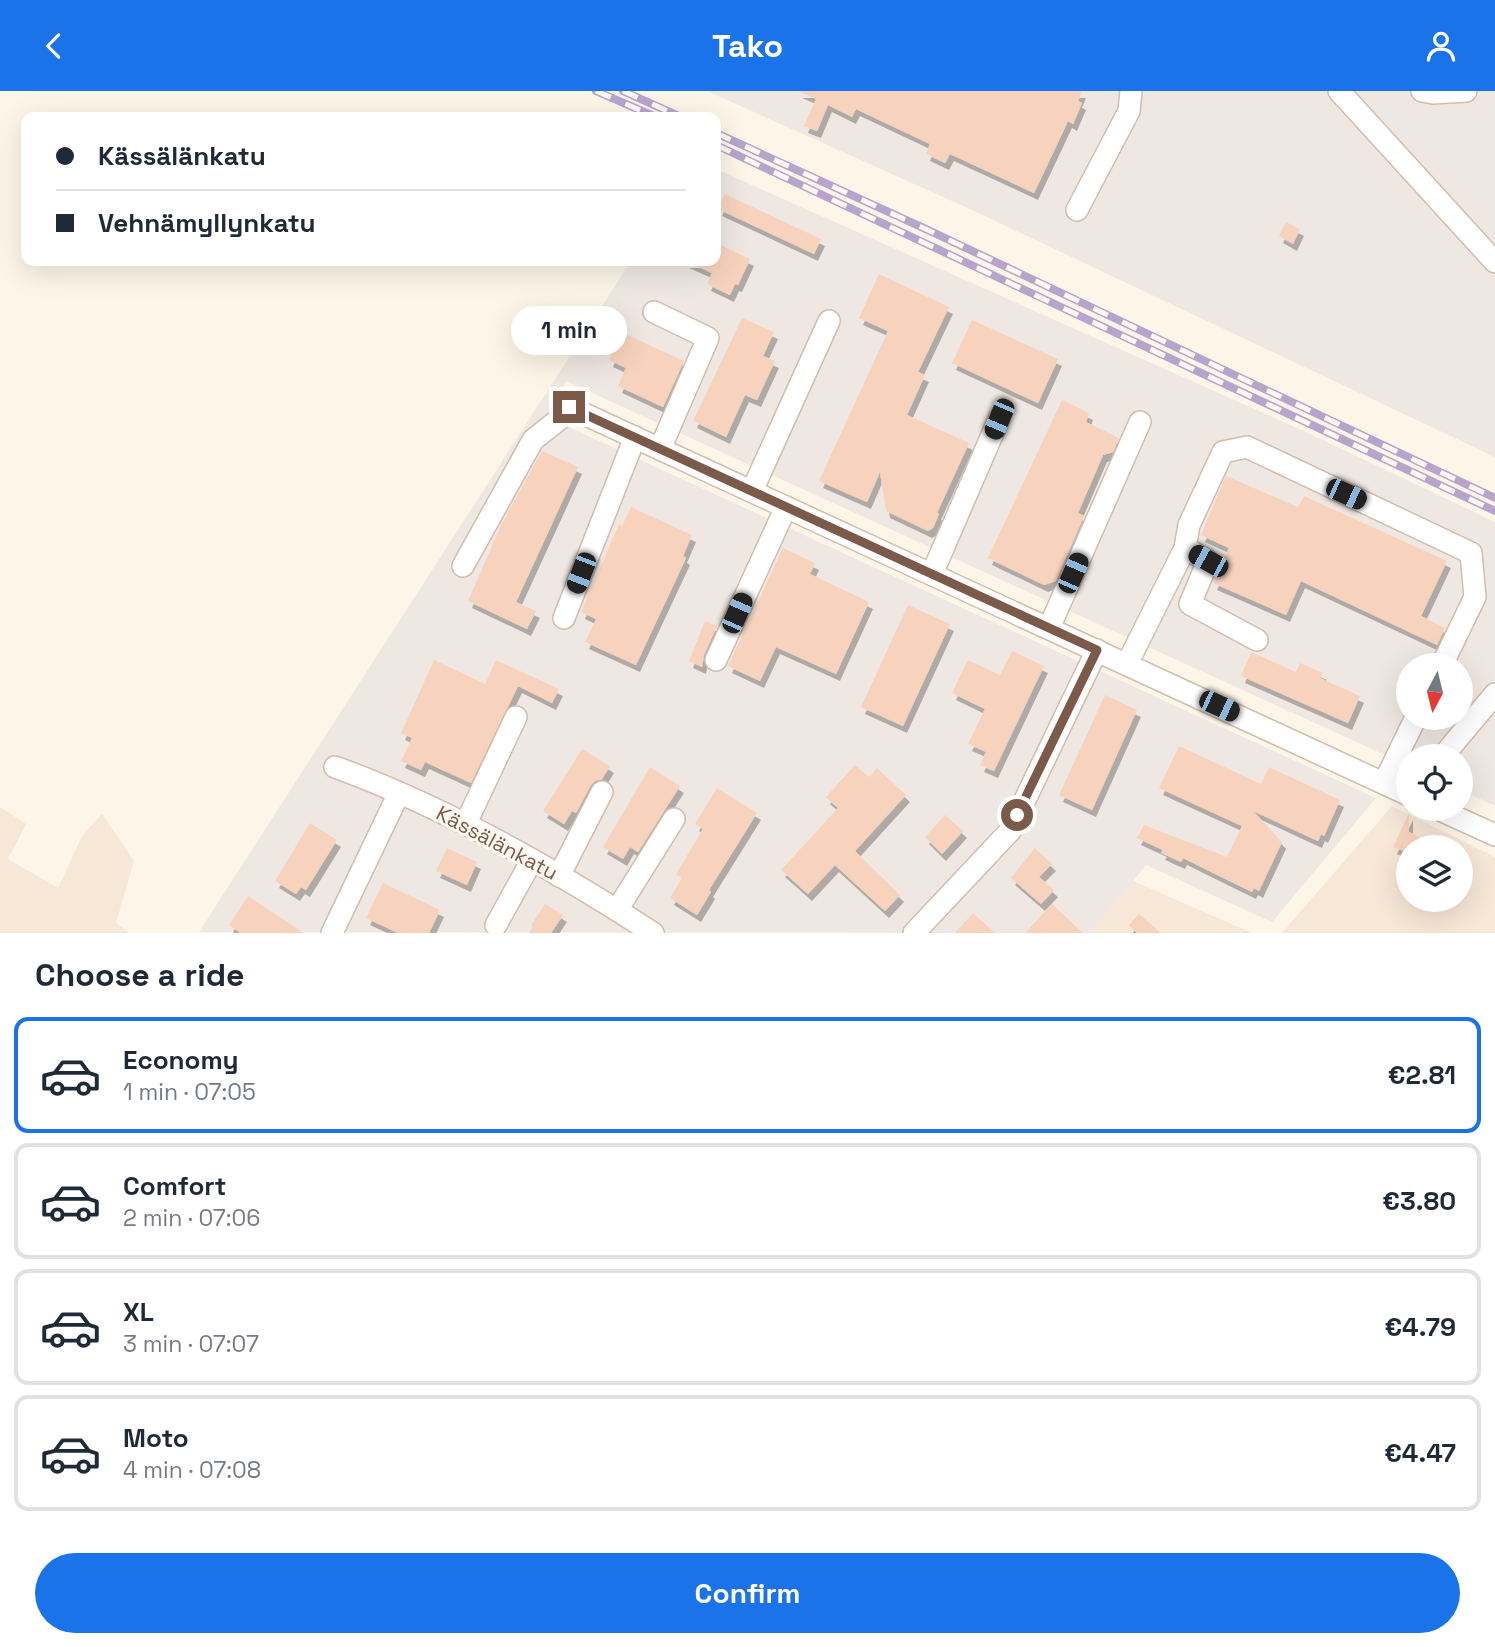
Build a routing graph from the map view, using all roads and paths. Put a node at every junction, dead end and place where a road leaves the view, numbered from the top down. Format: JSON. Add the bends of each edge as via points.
{"nodes":[{"id":1,"x":1131,"y":91,"type":"edge"},
{"id":2,"x":1339,"y":91,"type":"edge"},
{"id":3,"x":1422,"y":91,"type":"edge"},
{"id":4,"x":1466,"y":91,"type":"edge"},
{"id":5,"x":1077,"y":210,"type":"dead end"},
{"id":6,"x":1495,"y":262,"type":"edge"},
{"id":7,"x":654,"y":312,"type":"dead end"},
{"id":8,"x":828,"y":321,"type":"dead end"},
{"id":9,"x":999,"y":419,"type":"dead end"},
{"id":10,"x":1140,"y":422,"type":"dead end"},
{"id":11,"x":635,"y":437,"type":"junction"},
{"id":12,"x":660,"y":449,"type":"junction"},
{"id":13,"x":752,"y":491,"type":"junction"},
{"id":14,"x":786,"y":507,"type":"junction"},
{"id":15,"x":1185,"y":548,"type":"junction"},
{"id":16,"x":463,"y":566,"type":"dead end"},
{"id":17,"x":932,"y":574,"type":"junction"},
{"id":18,"x":564,"y":618,"type":"dead end"},
{"id":19,"x":1049,"y":628,"type":"junction"},
{"id":20,"x":1257,"y":640,"type":"dead end"},
{"id":21,"x":1097,"y":650,"type":"junction"},
{"id":22,"x":1448,"y":653,"type":"edge"},
{"id":23,"x":716,"y":660,"type":"dead end"},
{"id":24,"x":1127,"y":664,"type":"junction"},
{"id":25,"x":1495,"y":694,"type":"edge"},
{"id":26,"x":516,"y":717,"type":"dead end"},
{"id":27,"x":1410,"y":730,"type":"edge"},
{"id":28,"x":1453,"y":744,"type":"edge"},
{"id":29,"x":335,"y":767,"type":"dead end"},
{"id":30,"x":1384,"y":783,"type":"junction"},
{"id":31,"x":1396,"y":789,"type":"edge"},
{"id":32,"x":602,"y":792,"type":"dead end"},
{"id":33,"x":399,"y":793,"type":"junction"},
{"id":34,"x":674,"y":819,"type":"dead end"},
{"id":35,"x":1464,"y":821,"type":"edge"},
{"id":36,"x":466,"y":823,"type":"junction"},
{"id":37,"x":1495,"y":835,"type":"edge"},
{"id":38,"x":532,"y":860,"type":"junction"},
{"id":39,"x":559,"y":876,"type":"junction"},
{"id":40,"x":617,"y":910,"type":"junction"},
{"id":41,"x":496,"y":925,"type":"dead end"},
{"id":42,"x":332,"y":933,"type":"edge"},
{"id":43,"x":653,"y":933,"type":"edge"},
{"id":44,"x":914,"y":933,"type":"edge"}],
"edges":[{"from":1,"to":5,"type":"street","via":[[1129,111]]},
{"from":2,"to":6,"type":"street"},
{"from":3,"to":4,"type":"street"},
{"from":7,"to":12,"type":"street","via":[[708,338]]},
{"from":8,"to":13,"type":"street"},
{"from":9,"to":17,"type":"street"},
{"from":10,"to":19,"type":"street"},
{"from":11,"to":12,"type":"street"},
{"from":11,"to":16,"type":"street","via":[[569,407],[533,440]]},
{"from":11,"to":18,"type":"street"},
{"from":12,"to":13,"type":"street"},
{"from":13,"to":14,"type":"street"},
{"from":14,"to":17,"type":"street"},
{"from":14,"to":23,"type":"street"},
{"from":15,"to":20,"type":"street","via":[[1208,561],[1190,604]]},
{"from":15,"to":22,"type":"street","via":[[1188,525],[1223,452],[1247,447],[1471,552],[1475,597]]},
{"from":15,"to":24,"type":"street"},
{"from":17,"to":19,"type":"street"},
{"from":19,"to":21,"type":"street"},
{"from":21,"to":24,"type":"street"},
{"from":21,"to":44,"type":"street","via":[[1010,831]]},
{"from":24,"to":30,"type":"street"},
{"from":25,"to":28,"type":"street"},
{"from":26,"to":36,"type":"street"},
{"from":27,"to":30,"type":"street"},
{"from":29,"to":33,"type":"street","name":"Kässälänkatu"},
{"from":30,"to":31,"type":"street"},
{"from":32,"to":39,"type":"street"},
{"from":33,"to":36,"type":"street","name":"Kässälänkatu"},
{"from":33,"to":42,"type":"street"},
{"from":34,"to":40,"type":"street"},
{"from":35,"to":37,"type":"street"},
{"from":36,"to":38,"type":"street","name":"Kässälänkatu"},
{"from":38,"to":39,"type":"street","name":"Kässälänkatu"},
{"from":38,"to":41,"type":"street"},
{"from":39,"to":40,"type":"street","name":"Kässälänkatu"},
{"from":40,"to":43,"type":"street","name":"Kässälänkatu"}]}
